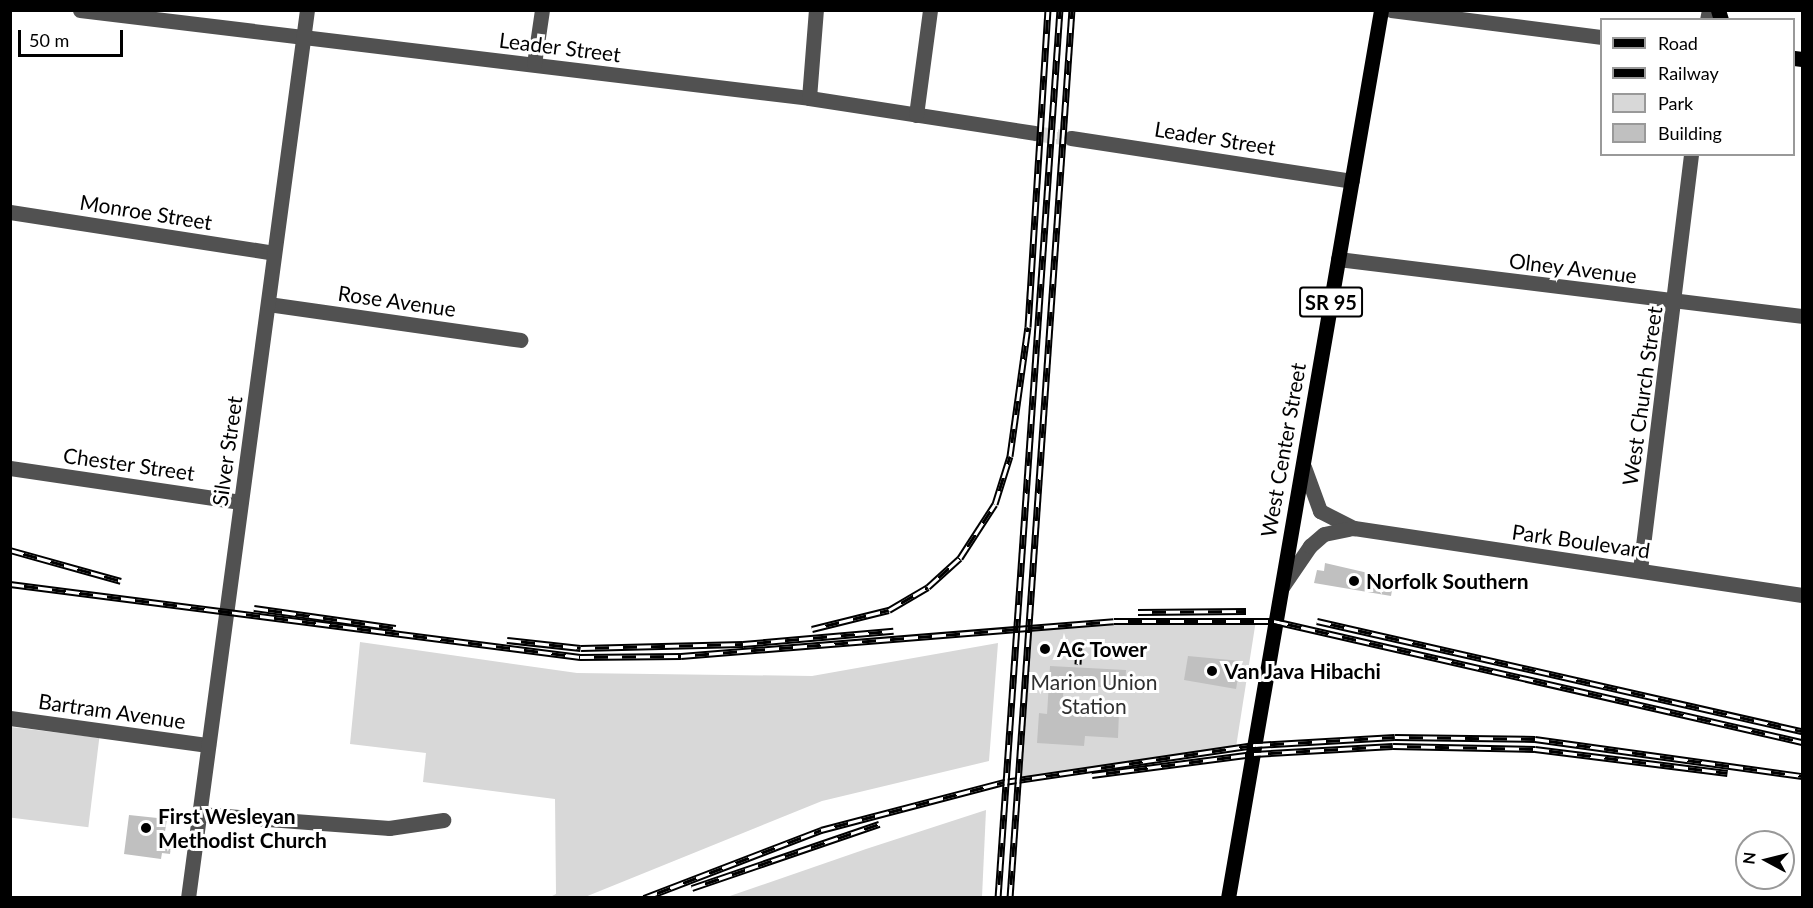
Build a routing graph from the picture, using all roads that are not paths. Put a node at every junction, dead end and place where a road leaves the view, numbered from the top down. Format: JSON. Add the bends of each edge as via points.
{"nodes":[{"id":1,"x":80,"y":10,"type":"edge"},
{"id":2,"x":307,"y":10,"type":"edge"},
{"id":3,"x":542,"y":10,"type":"edge"},
{"id":4,"x":816,"y":10,"type":"edge"},
{"id":5,"x":930,"y":10,"type":"edge"},
{"id":6,"x":1381,"y":10,"type":"edge"},
{"id":7,"x":1391,"y":10,"type":"edge"},
{"id":8,"x":1600,"y":37,"type":"edge"},
{"id":9,"x":303,"y":39,"type":"junction"},
{"id":10,"x":534,"y":64,"type":"junction"},
{"id":11,"x":810,"y":98,"type":"junction"},
{"id":12,"x":916,"y":115,"type":"junction"},
{"id":13,"x":1034,"y":133,"type":"tunnel mouth"},
{"id":14,"x":1071,"y":138,"type":"tunnel mouth"},
{"id":15,"x":1691,"y":156,"type":"edge"},
{"id":16,"x":1352,"y":181,"type":"junction"},
{"id":17,"x":10,"y":212,"type":"edge"},
{"id":18,"x":274,"y":253,"type":"junction"},
{"id":19,"x":1338,"y":260,"type":"junction"},
{"id":20,"x":1676,"y":302,"type":"junction"},
{"id":21,"x":268,"y":304,"type":"junction"},
{"id":22,"x":1803,"y":316,"type":"edge"},
{"id":23,"x":520,"y":340,"type":"dead end"},
{"id":24,"x":1303,"y":458,"type":"junction"},
{"id":25,"x":10,"y":468,"type":"edge"},
{"id":26,"x":241,"y":502,"type":"junction"},
{"id":27,"x":1354,"y":528,"type":"junction"},
{"id":28,"x":1640,"y":570,"type":"junction"},
{"id":29,"x":1278,"y":593,"type":"junction"},
{"id":30,"x":1803,"y":595,"type":"edge"},
{"id":31,"x":10,"y":718,"type":"edge"},
{"id":32,"x":208,"y":745,"type":"junction"},
{"id":33,"x":199,"y":814,"type":"junction"},
{"id":34,"x":443,"y":820,"type":"dead end"},
{"id":35,"x":188,"y":897,"type":"edge"},
{"id":36,"x":1228,"y":897,"type":"edge"}],
"edges":[{"from":1,"to":9,"type":"street","name":"Leader Street"},
{"from":2,"to":9,"type":"street","name":"Silver Street"},
{"from":3,"to":10,"type":"street"},
{"from":4,"to":11,"type":"street"},
{"from":5,"to":12,"type":"street"},
{"from":6,"to":16,"type":"main road","name":"West Center Street","number":"SR 95"},
{"from":7,"to":8,"type":"street"},
{"from":9,"to":10,"type":"street","name":"Leader Street"},
{"from":9,"to":18,"type":"street","name":"Silver Street"},
{"from":10,"to":11,"type":"street","name":"Leader Street"},
{"from":11,"to":12,"type":"street","name":"Leader Street"},
{"from":12,"to":13,"type":"street","name":"Leader Street"},
{"from":14,"to":16,"type":"street","name":"Leader Street"},
{"from":15,"to":20,"type":"street","name":"West Church Street"},
{"from":16,"to":19,"type":"main road","name":"West Center Street","number":"SR 95"},
{"from":17,"to":18,"type":"street","name":"Monroe Street"},
{"from":18,"to":21,"type":"street","name":"Silver Street"},
{"from":19,"to":20,"type":"street","name":"Olney Avenue"},
{"from":19,"to":24,"type":"main road","name":"West Center Street","number":"SR 95"},
{"from":20,"to":22,"type":"street","name":"Olney Avenue"},
{"from":20,"to":28,"type":"street","name":"West Church Street"},
{"from":21,"to":23,"type":"street","name":"Rose Avenue"},
{"from":21,"to":26,"type":"street","name":"Silver Street"},
{"from":24,"to":27,"type":"street","name":"Park Boulevard","via":[[1315,504],[1335,523]]},
{"from":24,"to":29,"type":"main road","name":"West Center Street","number":"SR 95"},
{"from":25,"to":26,"type":"street","name":"Chester Street"},
{"from":26,"to":32,"type":"street","name":"Silver Street"},
{"from":27,"to":28,"type":"street","name":"Park Boulevard"},
{"from":27,"to":29,"type":"street","name":"Park Boulevard","via":[[1324,534],[1310,546]]},
{"from":28,"to":30,"type":"street","name":"Park Boulevard"},
{"from":29,"to":36,"type":"main road","name":"West Center Street","number":"SR 95"},
{"from":31,"to":32,"type":"street","name":"Bartram Avenue"},
{"from":32,"to":33,"type":"street","name":"Silver Street"},
{"from":33,"to":34,"type":"street","via":[[389,828]]},
{"from":33,"to":35,"type":"street","name":"Silver Street"}]}
